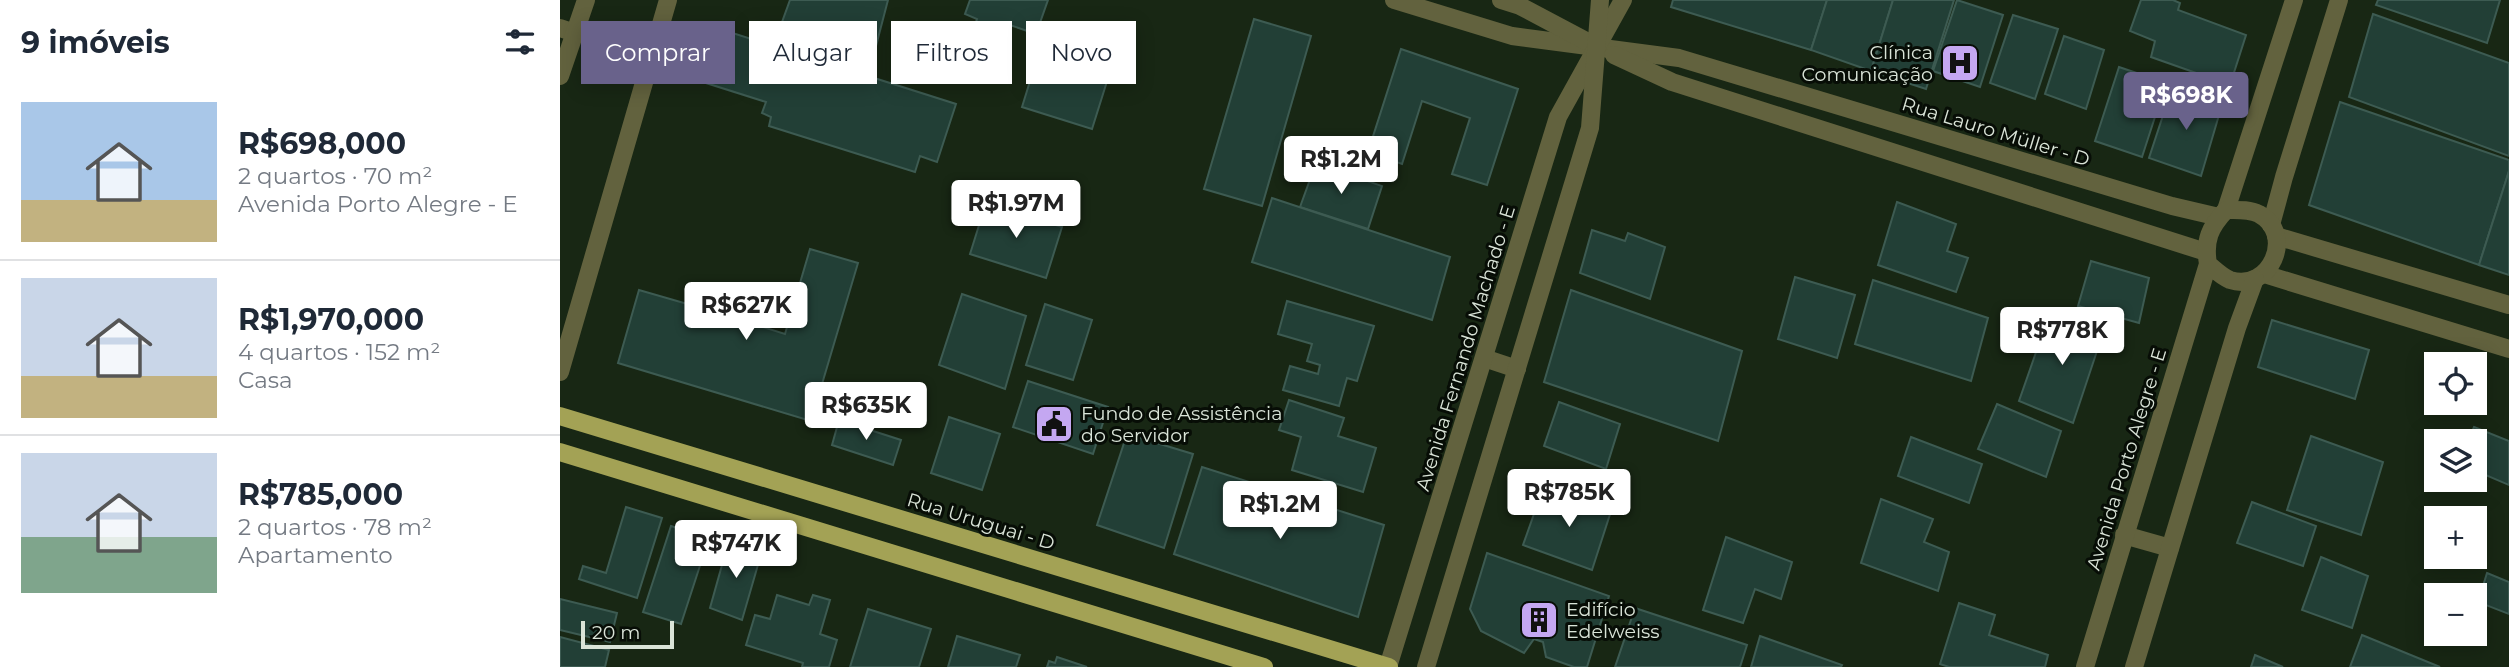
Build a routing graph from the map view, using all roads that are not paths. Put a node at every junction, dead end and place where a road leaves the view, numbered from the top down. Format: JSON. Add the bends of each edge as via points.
{"nodes":[{"id":1,"x":586,"y":0,"type":"edge"},
{"id":2,"x":668,"y":0,"type":"edge"},
{"id":3,"x":1394,"y":0,"type":"edge"},
{"id":4,"x":1501,"y":0,"type":"edge"},
{"id":5,"x":1600,"y":0,"type":"edge"},
{"id":6,"x":1623,"y":0,"type":"edge"},
{"id":7,"x":2294,"y":0,"type":"edge"},
{"id":8,"x":2339,"y":0,"type":"edge"},
{"id":9,"x":568,"y":31,"type":"edge"},
{"id":10,"x":1597,"y":47,"type":"junction"},
{"id":11,"x":560,"y":76,"type":"edge"},
{"id":12,"x":1904,"y":125,"type":"junction"},
{"id":13,"x":1896,"y":153,"type":"junction"},
{"id":14,"x":2223,"y":213,"type":"junction"},
{"id":15,"x":2274,"y":231,"type":"junction"},
{"id":16,"x":2207,"y":258,"type":"junction"},
{"id":17,"x":2260,"y":276,"type":"junction"},
{"id":18,"x":2509,"y":305,"type":"edge"},
{"id":19,"x":2509,"y":349,"type":"edge"},
{"id":20,"x":1484,"y":358,"type":"junction"},
{"id":21,"x":1517,"y":369,"type":"junction"},
{"id":22,"x":560,"y":372,"type":"edge"},
{"id":23,"x":560,"y":416,"type":"edge"},
{"id":24,"x":560,"y":452,"type":"edge"},
{"id":25,"x":2124,"y":535,"type":"junction"},
{"id":26,"x":2170,"y":548,"type":"junction"},
{"id":27,"x":1264,"y":667,"type":"edge"},
{"id":28,"x":1388,"y":667,"type":"edge"},
{"id":29,"x":1426,"y":667,"type":"edge"},
{"id":30,"x":2085,"y":667,"type":"edge"},
{"id":31,"x":2134,"y":667,"type":"edge"}],
"edges":[{"from":1,"to":9,"type":"street"},
{"from":2,"to":22,"type":"street"},
{"from":3,"to":10,"type":"street","name":"Rua Lauro Müller - D","via":[[1512,36]]},
{"from":4,"to":10,"type":"street","name":"Rua Lauro Müller - D"},
{"from":5,"to":10,"type":"street","name":"Avenida Fernando Machado - E"},
{"from":6,"to":10,"type":"street","name":"Avenida Fernando Machado - E"},
{"from":7,"to":14,"type":"street"},
{"from":8,"to":15,"type":"street","via":[[2284,177]]},
{"from":9,"to":11,"type":"street"},
{"from":10,"to":12,"type":"street","name":"Rua Lauro Müller - D","via":[[1679,58]]},
{"from":10,"to":13,"type":"street","name":"Rua Lauro Müller - D","via":[[1672,82]]},
{"from":10,"to":20,"type":"street","name":"Avenida Fernando Machado - E","via":[[1558,117]]},
{"from":10,"to":21,"type":"street","name":"Avenida Fernando Machado - E","via":[[1590,128]]},
{"from":12,"to":13,"type":"street"},
{"from":12,"to":14,"type":"street","name":"Rua Lauro Müller - D","via":[[2172,206]]},
{"from":13,"to":16,"type":"street","name":"Rua Lauro Müller - D"},
{"from":14,"to":15,"type":"street","via":[[2254,212]]},
{"from":14,"to":16,"type":"street","via":[[2207,237]]},
{"from":15,"to":17,"type":"street","via":[[2276,257]]},
{"from":15,"to":18,"type":"street"},
{"from":16,"to":17,"type":"street","via":[[2230,280],[2242,282]]},
{"from":16,"to":25,"type":"street","name":"Avenida Porto Alegre - E"},
{"from":17,"to":19,"type":"street"},
{"from":17,"to":26,"type":"street","via":[[2237,328]]},
{"from":20,"to":21,"type":"street"},
{"from":20,"to":28,"type":"street","name":"Avenida Fernando Machado - E"},
{"from":21,"to":29,"type":"street","name":"Avenida Fernando Machado - E"},
{"from":23,"to":28,"type":"main road","name":"Rua Uruguai - D"},
{"from":24,"to":27,"type":"main road"},
{"from":25,"to":26,"type":"street"},
{"from":25,"to":30,"type":"street","name":"Avenida Porto Alegre - E"},
{"from":26,"to":31,"type":"street"}]}
